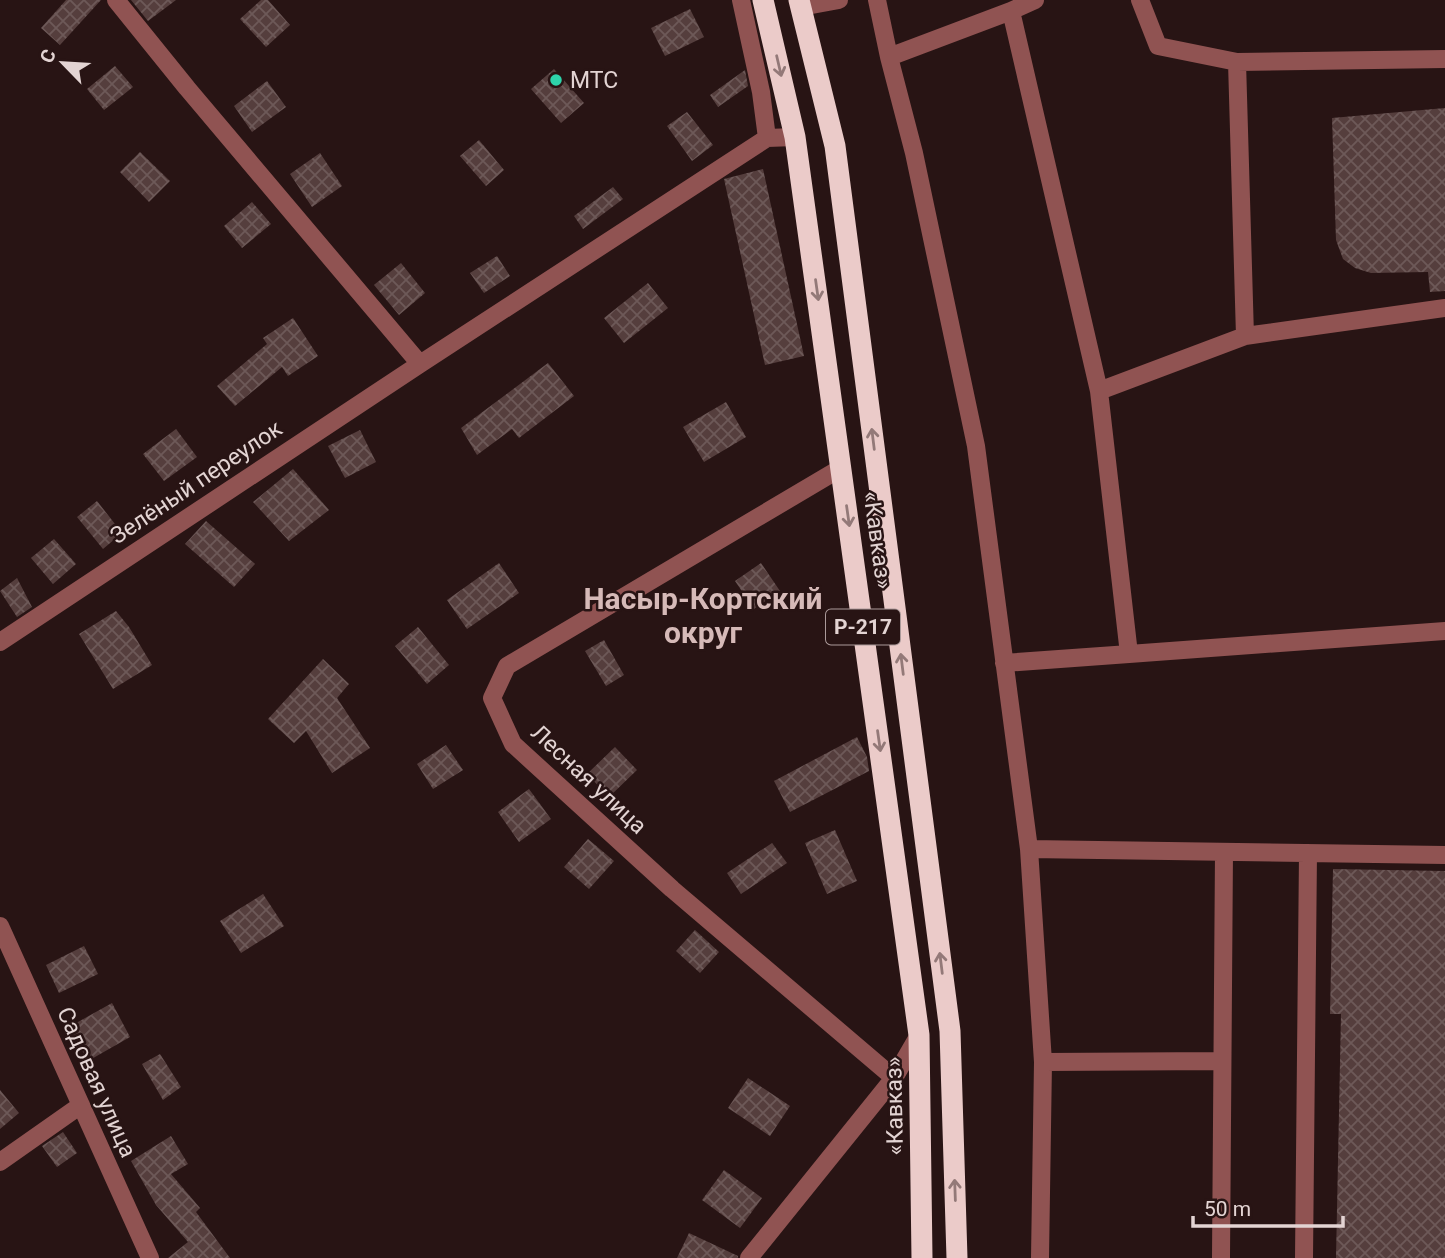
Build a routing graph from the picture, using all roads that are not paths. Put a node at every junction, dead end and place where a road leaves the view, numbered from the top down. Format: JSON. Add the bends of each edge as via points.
{"nodes":[{"id":1,"x":116,"y":0,"type":"edge"},
{"id":2,"x":741,"y":0,"type":"edge"},
{"id":3,"x":763,"y":0,"type":"edge"},
{"id":4,"x":839,"y":0,"type":"edge"},
{"id":5,"x":877,"y":0,"type":"edge"},
{"id":6,"x":1034,"y":0,"type":"edge"},
{"id":7,"x":1140,"y":0,"type":"edge"},
{"id":8,"x":800,"y":4,"type":"edge"},
{"id":9,"x":1012,"y":11,"type":"junction"},
{"id":10,"x":889,"y":57,"type":"junction"},
{"id":11,"x":1445,"y":59,"type":"edge"},
{"id":12,"x":1237,"y":62,"type":"junction"},
{"id":13,"x":795,"y":137,"type":"junction"},
{"id":14,"x":767,"y":138,"type":"junction"},
{"id":15,"x":1445,"y":308,"type":"edge"},
{"id":16,"x":1245,"y":336,"type":"junction"},
{"id":17,"x":420,"y":363,"type":"junction"},
{"id":18,"x":1098,"y":391,"type":"junction"},
{"id":19,"x":841,"y":468,"type":"junction"},
{"id":20,"x":1445,"y":631,"type":"edge"},
{"id":21,"x":0,"y":642,"type":"edge"},
{"id":22,"x":1129,"y":654,"type":"junction"},
{"id":23,"x":1003,"y":663,"type":"junction"},
{"id":24,"x":1029,"y":849,"type":"junction"},
{"id":25,"x":1224,"y":852,"type":"junction"},
{"id":26,"x":1308,"y":853,"type":"junction"},
{"id":27,"x":1445,"y":855,"type":"edge"},
{"id":28,"x":0,"y":926,"type":"edge"},
{"id":29,"x":919,"y":1035,"type":"junction"},
{"id":30,"x":1222,"y":1060,"type":"junction"},
{"id":31,"x":1043,"y":1062,"type":"junction"},
{"id":32,"x":894,"y":1079,"type":"junction"},
{"id":33,"x":81,"y":1105,"type":"junction"},
{"id":34,"x":0,"y":1162,"type":"edge"},
{"id":35,"x":150,"y":1258,"type":"edge"},
{"id":36,"x":749,"y":1258,"type":"edge"},
{"id":37,"x":922,"y":1258,"type":"edge"},
{"id":38,"x":957,"y":1258,"type":"edge"},
{"id":39,"x":1040,"y":1258,"type":"edge"},
{"id":40,"x":1221,"y":1258,"type":"edge"},
{"id":41,"x":1304,"y":1258,"type":"edge"}],
"edges":[{"from":1,"to":17,"type":"street"},
{"from":2,"to":14,"type":"street"},
{"from":3,"to":13,"type":"highway","name":"«Кавказ»","number":"Р-217","one_way":true},
{"from":4,"to":8,"type":"street"},
{"from":5,"to":10,"type":"street"},
{"from":6,"to":9,"type":"street"},
{"from":7,"to":12,"type":"street","via":[[1158,46]]},
{"from":38,"to":8,"type":"highway","name":"«Кавказ»","number":"Р-217","one_way":true,"via":[[950,1031],[835,146]]},
{"from":9,"to":10,"type":"street"},
{"from":9,"to":18,"type":"street"},
{"from":10,"to":23,"type":"street","via":[[976,446]]},
{"from":11,"to":12,"type":"street"},
{"from":12,"to":16,"type":"street"},
{"from":13,"to":14,"type":"street"},
{"from":13,"to":19,"type":"highway","name":"«Кавказ»","number":"Р-217","one_way":true},
{"from":14,"to":17,"type":"street","name":"Зелёный переулок"},
{"from":15,"to":16,"type":"street"},
{"from":16,"to":18,"type":"street"},
{"from":17,"to":21,"type":"street","name":"Зелёный переулок"},
{"from":18,"to":22,"type":"street"},
{"from":19,"to":29,"type":"highway","name":"«Кавказ»","number":"Р-217","one_way":true},
{"from":19,"to":32,"type":"street","name":"Лесная улица","via":[[507,666],[492,698],[513,744],[672,889]]},
{"from":20,"to":22,"type":"street"},
{"from":22,"to":23,"type":"street"},
{"from":23,"to":24,"type":"street"},
{"from":24,"to":25,"type":"street"},
{"from":24,"to":31,"type":"street"},
{"from":25,"to":26,"type":"street"},
{"from":25,"to":30,"type":"street"},
{"from":26,"to":27,"type":"street"},
{"from":26,"to":41,"type":"street"},
{"from":28,"to":33,"type":"street","name":"Садовая улица"},
{"from":29,"to":32,"type":"street"},
{"from":29,"to":37,"type":"highway","name":"«Кавказ»","number":"Р-217"},
{"from":30,"to":31,"type":"street"},
{"from":30,"to":40,"type":"street"},
{"from":31,"to":39,"type":"street"},
{"from":32,"to":36,"type":"street"},
{"from":33,"to":34,"type":"street"},
{"from":33,"to":35,"type":"street","name":"Садовая улица"}]}
